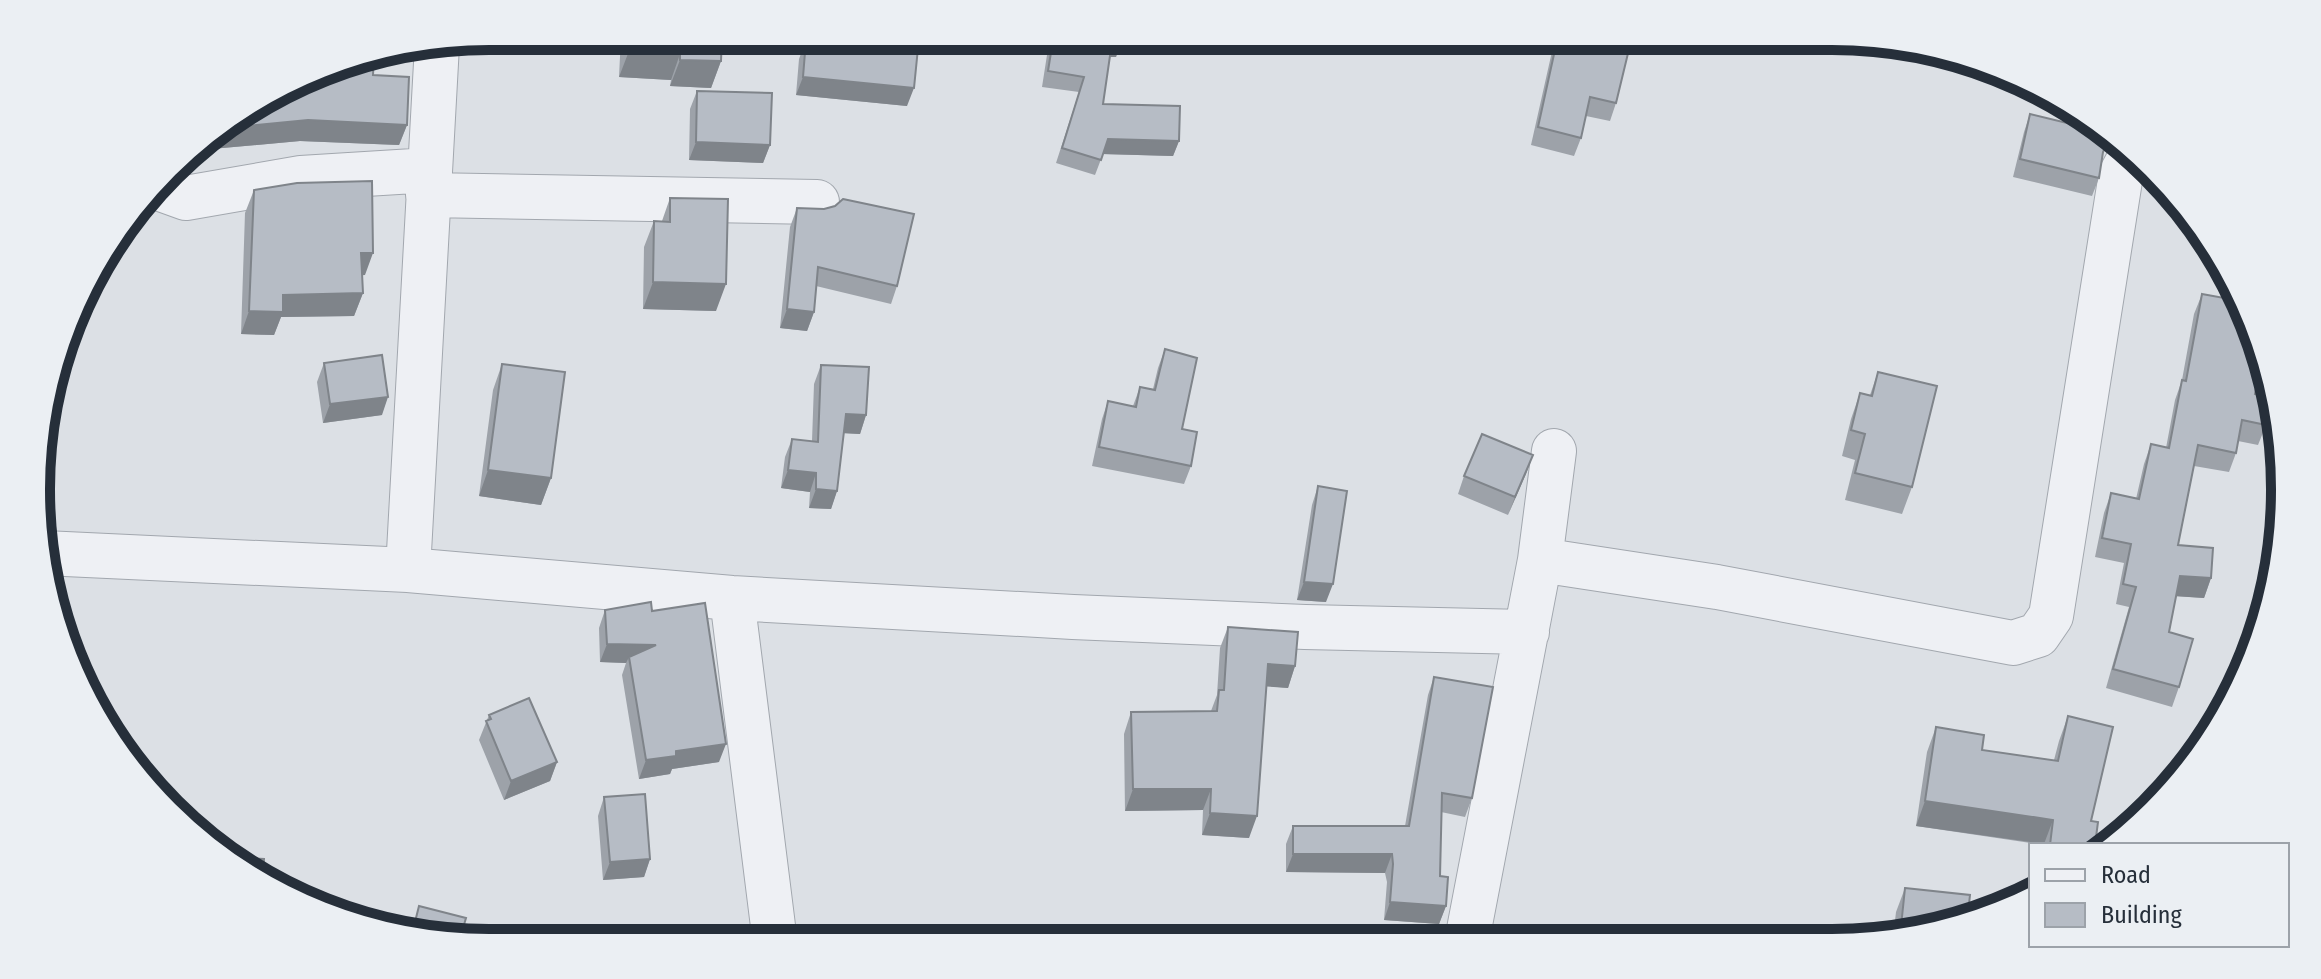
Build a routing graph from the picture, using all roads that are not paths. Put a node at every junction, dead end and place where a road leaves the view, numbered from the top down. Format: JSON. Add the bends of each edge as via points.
{"nodes":[{"id":1,"x":437,"y":54,"type":"edge"},
{"id":2,"x":2126,"y":164,"type":"edge"},
{"id":3,"x":429,"y":182,"type":"junction"},
{"id":4,"x":167,"y":191,"type":"edge"},
{"id":5,"x":817,"y":202,"type":"dead end"},
{"id":6,"x":1554,"y":451,"type":"dead end"},
{"id":7,"x":55,"y":554,"type":"edge"},
{"id":8,"x":1540,"y":560,"type":"junction"},
{"id":9,"x":408,"y":570,"type":"junction"},
{"id":10,"x":732,"y":598,"type":"junction"},
{"id":11,"x":1527,"y":632,"type":"junction"},
{"id":12,"x":773,"y":929,"type":"edge"},
{"id":13,"x":1469,"y":929,"type":"edge"}],
"edges":[{"from":1,"to":3,"type":"street"},
{"from":2,"to":8,"type":"street","via":[[2051,616],[2038,635],[2013,643]]},
{"from":3,"to":4,"type":"street","via":[[301,178],[186,198]]},
{"from":3,"to":5,"type":"street"},
{"from":3,"to":9,"type":"street"},
{"from":6,"to":8,"type":"street"},
{"from":7,"to":9,"type":"street"},
{"from":8,"to":11,"type":"street"},
{"from":9,"to":10,"type":"street"},
{"from":10,"to":11,"type":"street","via":[[1305,627]]},
{"from":10,"to":12,"type":"street"},
{"from":11,"to":13,"type":"street"}]}
